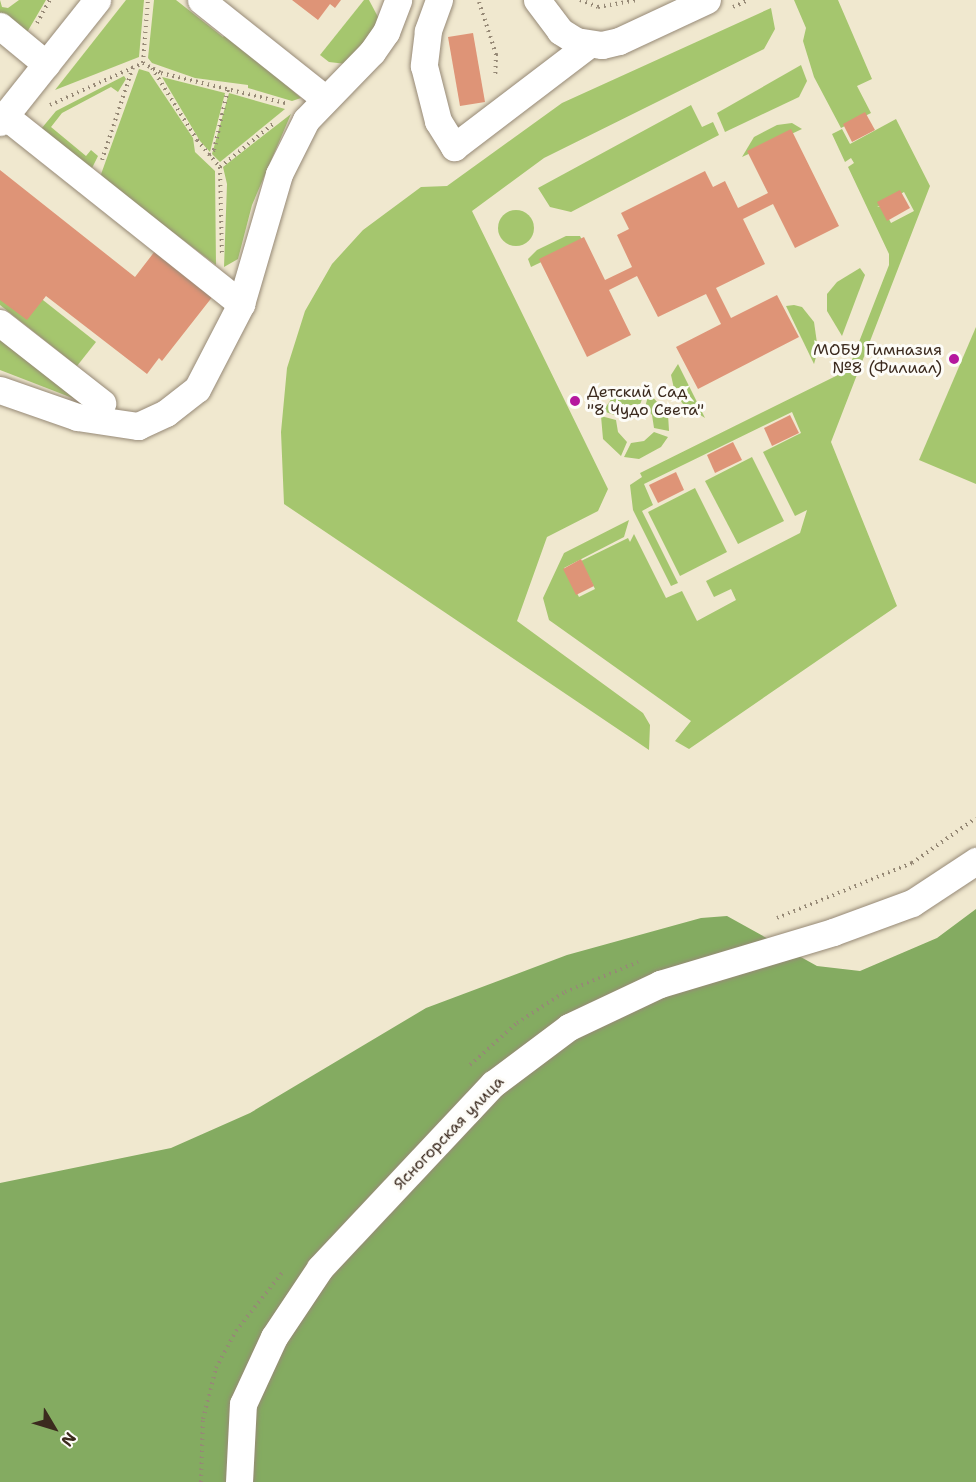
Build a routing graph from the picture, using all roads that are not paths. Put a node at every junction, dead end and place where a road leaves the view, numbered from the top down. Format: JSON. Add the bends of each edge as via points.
{"nodes":[{"id":1,"x":97,"y":0,"type":"edge"},
{"id":2,"x":201,"y":0,"type":"edge"},
{"id":3,"x":398,"y":0,"type":"edge"},
{"id":4,"x":439,"y":0,"type":"edge"},
{"id":5,"x":537,"y":0,"type":"edge"},
{"id":6,"x":707,"y":0,"type":"edge"},
{"id":7,"x":0,"y":26,"type":"edge"},
{"id":8,"x":589,"y":44,"type":"junction"},
{"id":9,"x":46,"y":64,"type":"junction"},
{"id":10,"x":324,"y":98,"type":"junction"},
{"id":11,"x":2,"y":119,"type":"edge"},
{"id":12,"x":231,"y":296,"type":"junction"},
{"id":13,"x":12,"y":324,"type":"edge"},
{"id":14,"x":0,"y":390,"type":"edge"},
{"id":15,"x":102,"y":403,"type":"dead end"},
{"id":16,"x":976,"y":861,"type":"edge"},
{"id":17,"x":239,"y":1482,"type":"edge"}],
"edges":[{"from":1,"to":9,"type":"street"},
{"from":2,"to":10,"type":"street"},
{"from":3,"to":10,"type":"street","via":[[386,32],[372,52]]},
{"from":4,"to":8,"type":"street","via":[[428,31],[424,66],[438,121],[454,147]]},
{"from":5,"to":8,"type":"street","via":[[560,31]]},
{"from":6,"to":8,"type":"street","via":[[619,41]]},
{"from":7,"to":9,"type":"street"},
{"from":9,"to":11,"type":"street"},
{"from":10,"to":12,"type":"street","via":[[306,120],[279,174]]},
{"from":11,"to":12,"type":"street"},
{"from":12,"to":14,"type":"street","via":[[197,389],[166,413],[138,426],[77,417]]},
{"from":13,"to":15,"type":"street"},
{"from":16,"to":17,"type":"street","name":"Ясногорская улица","via":[[912,903],[833,932],[660,984],[569,1027],[493,1084],[320,1268],[274,1337],[243,1404]]}]}
